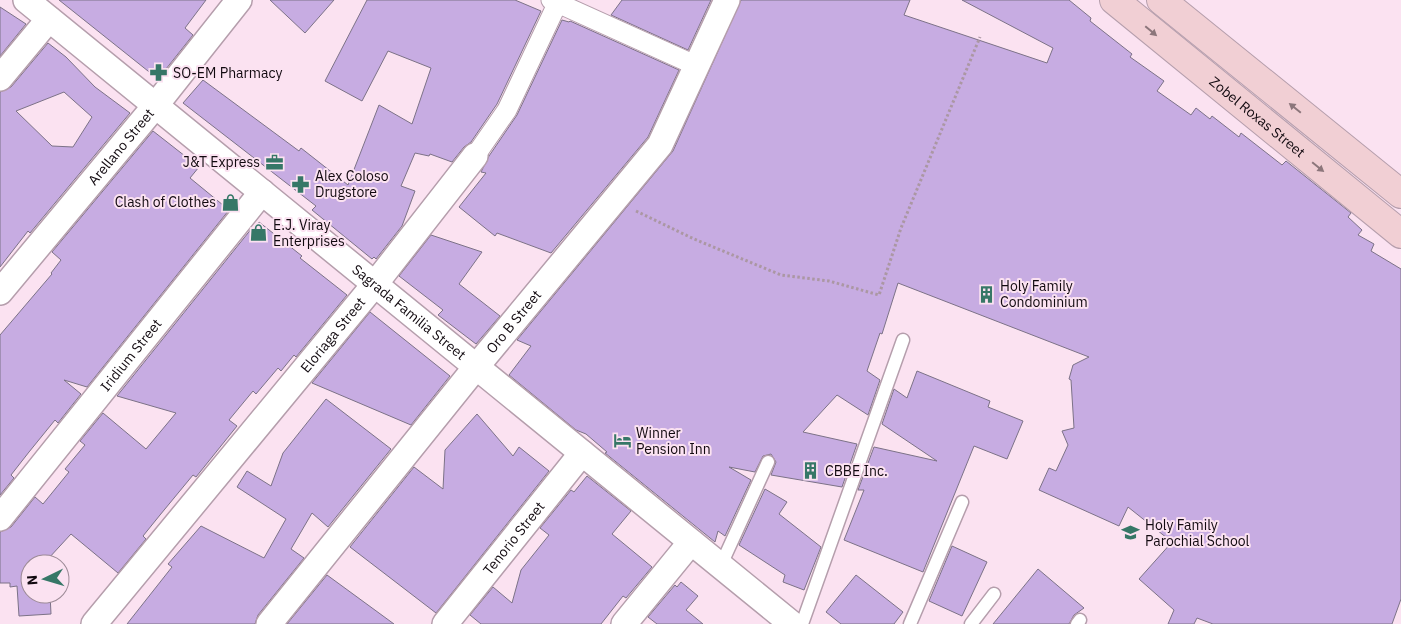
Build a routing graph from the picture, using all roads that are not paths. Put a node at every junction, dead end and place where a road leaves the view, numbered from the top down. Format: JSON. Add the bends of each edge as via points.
{"nodes":[{"id":1,"x":26,"y":0,"type":"edge"},
{"id":2,"x":239,"y":0,"type":"edge"},
{"id":3,"x":726,"y":0,"type":"edge"},
{"id":4,"x":1114,"y":0,"type":"edge"},
{"id":5,"x":1161,"y":0,"type":"edge"},
{"id":6,"x":556,"y":1,"type":"edge"},
{"id":7,"x":49,"y":19,"type":"junction"},
{"id":8,"x":697,"y":66,"type":"junction"},
{"id":9,"x":0,"y":78,"type":"edge"},
{"id":10,"x":1258,"y":79,"type":"junction"},
{"id":11,"x":1240,"y":104,"type":"junction"},
{"id":12,"x":155,"y":106,"type":"junction"},
{"id":13,"x":475,"y":156,"type":"joint"},
{"id":14,"x":262,"y":192,"type":"junction"},
{"id":15,"x":1401,"y":194,"type":"edge"},
{"id":16,"x":1401,"y":234,"type":"edge"},
{"id":17,"x":375,"y":284,"type":"junction"},
{"id":18,"x":0,"y":292,"type":"edge"},
{"id":19,"x":903,"y":340,"type":"dead end"},
{"id":20,"x":476,"y":367,"type":"junction"},
{"id":21,"x":582,"y":454,"type":"junction"},
{"id":22,"x":768,"y":462,"type":"dead end"},
{"id":23,"x":962,"y":502,"type":"dead end"},
{"id":24,"x":0,"y":518,"type":"edge"},
{"id":25,"x":692,"y":542,"type":"junction"},
{"id":26,"x":721,"y":565,"type":"junction"},
{"id":27,"x":994,"y":594,"type":"dead end"},
{"id":28,"x":94,"y":624,"type":"edge"},
{"id":29,"x":269,"y":624,"type":"edge"},
{"id":30,"x":445,"y":624,"type":"edge"},
{"id":31,"x":624,"y":624,"type":"edge"},
{"id":32,"x":792,"y":624,"type":"edge"},
{"id":33,"x":802,"y":624,"type":"edge"},
{"id":34,"x":910,"y":624,"type":"edge"},
{"id":35,"x":971,"y":624,"type":"edge"}],
"edges":[{"from":1,"to":7,"type":"street","name":"Sagrada Familia Street"},
{"from":2,"to":12,"type":"street","name":"Arellano Street"},
{"from":3,"to":8,"type":"street","name":"Oro B Street"},
{"from":4,"to":11,"type":"main road","name":"Zobel Roxas Street","one_way":true},
{"from":5,"to":10,"type":"main road"},
{"from":6,"to":8,"type":"street"},
{"from":6,"to":13,"type":"street","name":"Eloriaga Street","via":[[507,110]]},
{"from":7,"to":9,"type":"street"},
{"from":7,"to":12,"type":"street","name":"Sagrada Familia Street"},
{"from":8,"to":20,"type":"street","name":"Oro B Street","via":[[660,145]]},
{"from":10,"to":11,"type":"main road"},
{"from":15,"to":10,"type":"main road","one_way":true},
{"from":11,"to":16,"type":"main road","name":"Zobel Roxas Street","one_way":true},
{"from":12,"to":14,"type":"street","name":"Sagrada Familia Street"},
{"from":12,"to":18,"type":"street","name":"Arellano Street"},
{"from":13,"to":17,"type":"street","name":"Eloriaga Street"},
{"from":14,"to":17,"type":"street","name":"Sagrada Familia Street"},
{"from":14,"to":24,"type":"street","name":"Iridium Street"},
{"from":17,"to":20,"type":"street","name":"Sagrada Familia Street"},
{"from":17,"to":28,"type":"street","name":"Eloriaga Street"},
{"from":19,"to":33,"type":"lane"},
{"from":20,"to":21,"type":"street","name":"Sagrada Familia Street"},
{"from":20,"to":29,"type":"street","name":"Oro B Street"},
{"from":21,"to":25,"type":"street","name":"Sagrada Familia Street"},
{"from":21,"to":30,"type":"street","name":"Tenorio Street"},
{"from":22,"to":26,"type":"lane"},
{"from":23,"to":34,"type":"lane"},
{"from":25,"to":26,"type":"street","name":"Sagrada Familia Street"},
{"from":25,"to":31,"type":"street"},
{"from":26,"to":32,"type":"street","name":"Sagrada Familia Street"},
{"from":27,"to":35,"type":"lane"}]}
